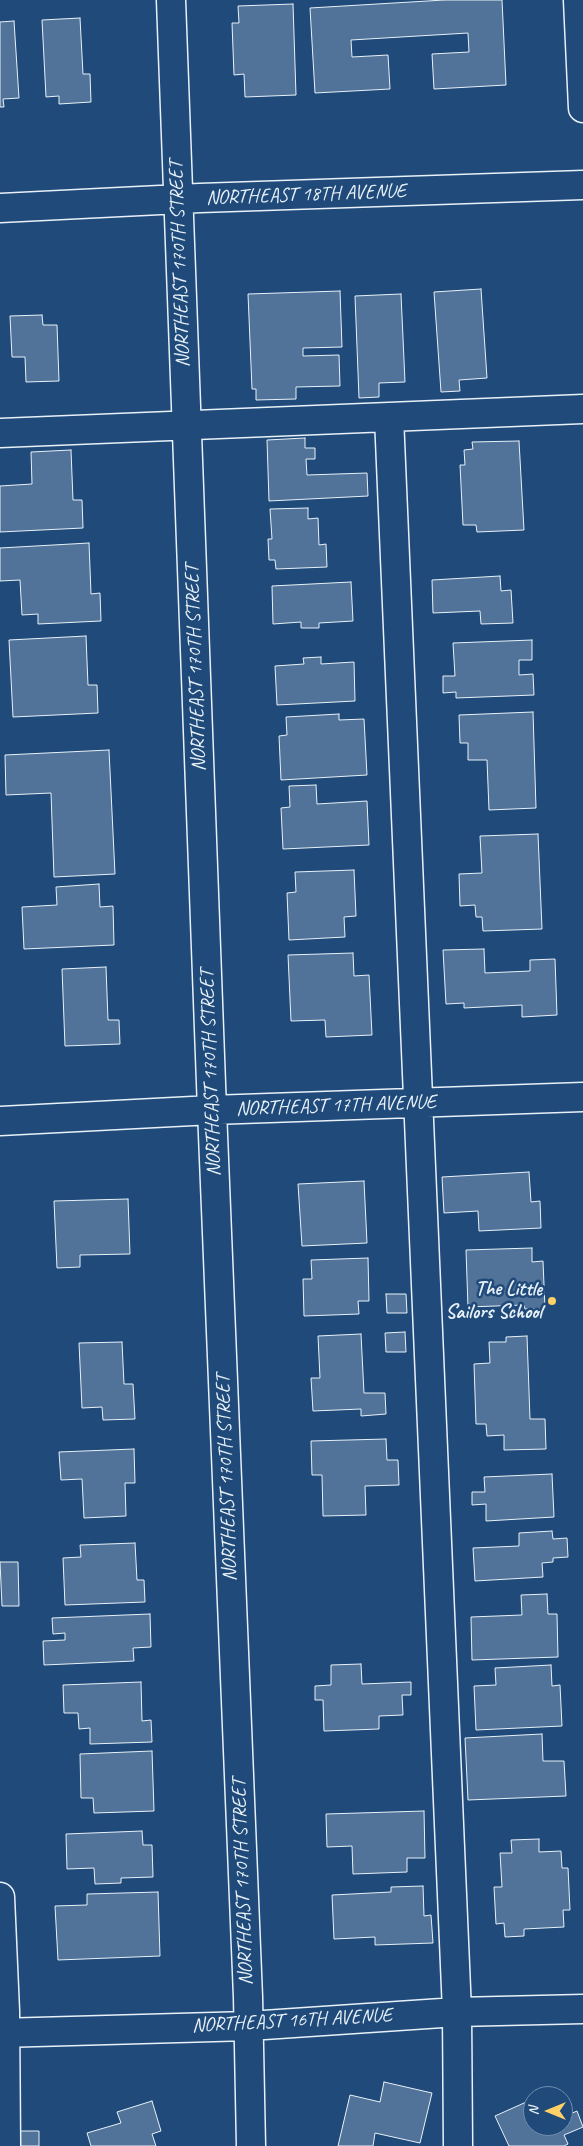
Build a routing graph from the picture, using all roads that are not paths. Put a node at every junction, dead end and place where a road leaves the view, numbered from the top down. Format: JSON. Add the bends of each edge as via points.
{"nodes":[{"id":1,"x":170,"y":0,"type":"edge"},
{"id":2,"x":578,"y":0,"type":"edge"},
{"id":3,"x":583,"y":108,"type":"edge"},
{"id":4,"x":583,"y":185,"type":"edge"},
{"id":5,"x":178,"y":199,"type":"junction"},
{"id":6,"x":0,"y":208,"type":"edge"},
{"id":7,"x":583,"y":409,"type":"edge"},
{"id":8,"x":389,"y":417,"type":"junction"},
{"id":9,"x":187,"y":425,"type":"junction"},
{"id":10,"x":0,"y":433,"type":"edge"},
{"id":11,"x":583,"y":1097,"type":"edge"},
{"id":12,"x":418,"y":1103,"type":"junction"},
{"id":13,"x":212,"y":1110,"type":"junction"},
{"id":14,"x":0,"y":1121,"type":"edge"},
{"id":15,"x":0,"y":1897,"type":"edge"},
{"id":16,"x":583,"y":2009,"type":"edge"},
{"id":17,"x":457,"y":2012,"type":"junction"},
{"id":18,"x":249,"y":2026,"type":"junction"},
{"id":19,"x":2,"y":2033,"type":"edge"},
{"id":20,"x":6,"y":2146,"type":"edge"},
{"id":21,"x":251,"y":2146,"type":"edge"},
{"id":22,"x":458,"y":2146,"type":"edge"}],
"edges":[{"from":1,"to":5,"type":"street","name":"NORTHEAST 170TH STREET"},
{"from":2,"to":3,"type":"street"},
{"from":4,"to":5,"type":"street","name":"NORTHEAST 18TH AVENUE"},
{"from":5,"to":6,"type":"street","name":"NORTHEAST 18TH AVENUE"},
{"from":5,"to":9,"type":"street","name":"NORTHEAST 170TH STREET"},
{"from":7,"to":8,"type":"street"},
{"from":8,"to":9,"type":"street"},
{"from":8,"to":12,"type":"street"},
{"from":9,"to":10,"type":"street"},
{"from":9,"to":13,"type":"street","name":"NORTHEAST 170TH STREET"},
{"from":11,"to":12,"type":"street","name":"NORTHEAST 17TH AVENUE"},
{"from":12,"to":13,"type":"street","name":"NORTHEAST 17TH AVENUE"},
{"from":12,"to":17,"type":"street"},
{"from":13,"to":14,"type":"street","name":"NORTHEAST 17TH AVENUE"},
{"from":13,"to":18,"type":"street","name":"NORTHEAST 170TH STREET"},
{"from":15,"to":19,"type":"street","via":[[5,2011]]},
{"from":16,"to":17,"type":"street","name":"NORTHEAST 16TH AVENUE"},
{"from":17,"to":18,"type":"street","name":"NORTHEAST 16TH AVENUE"},
{"from":17,"to":22,"type":"street"},
{"from":18,"to":19,"type":"street","name":"NORTHEAST 16TH AVENUE"},
{"from":18,"to":21,"type":"street","name":"NORTHEAST 170TH STREET"},
{"from":19,"to":20,"type":"street"}]}
